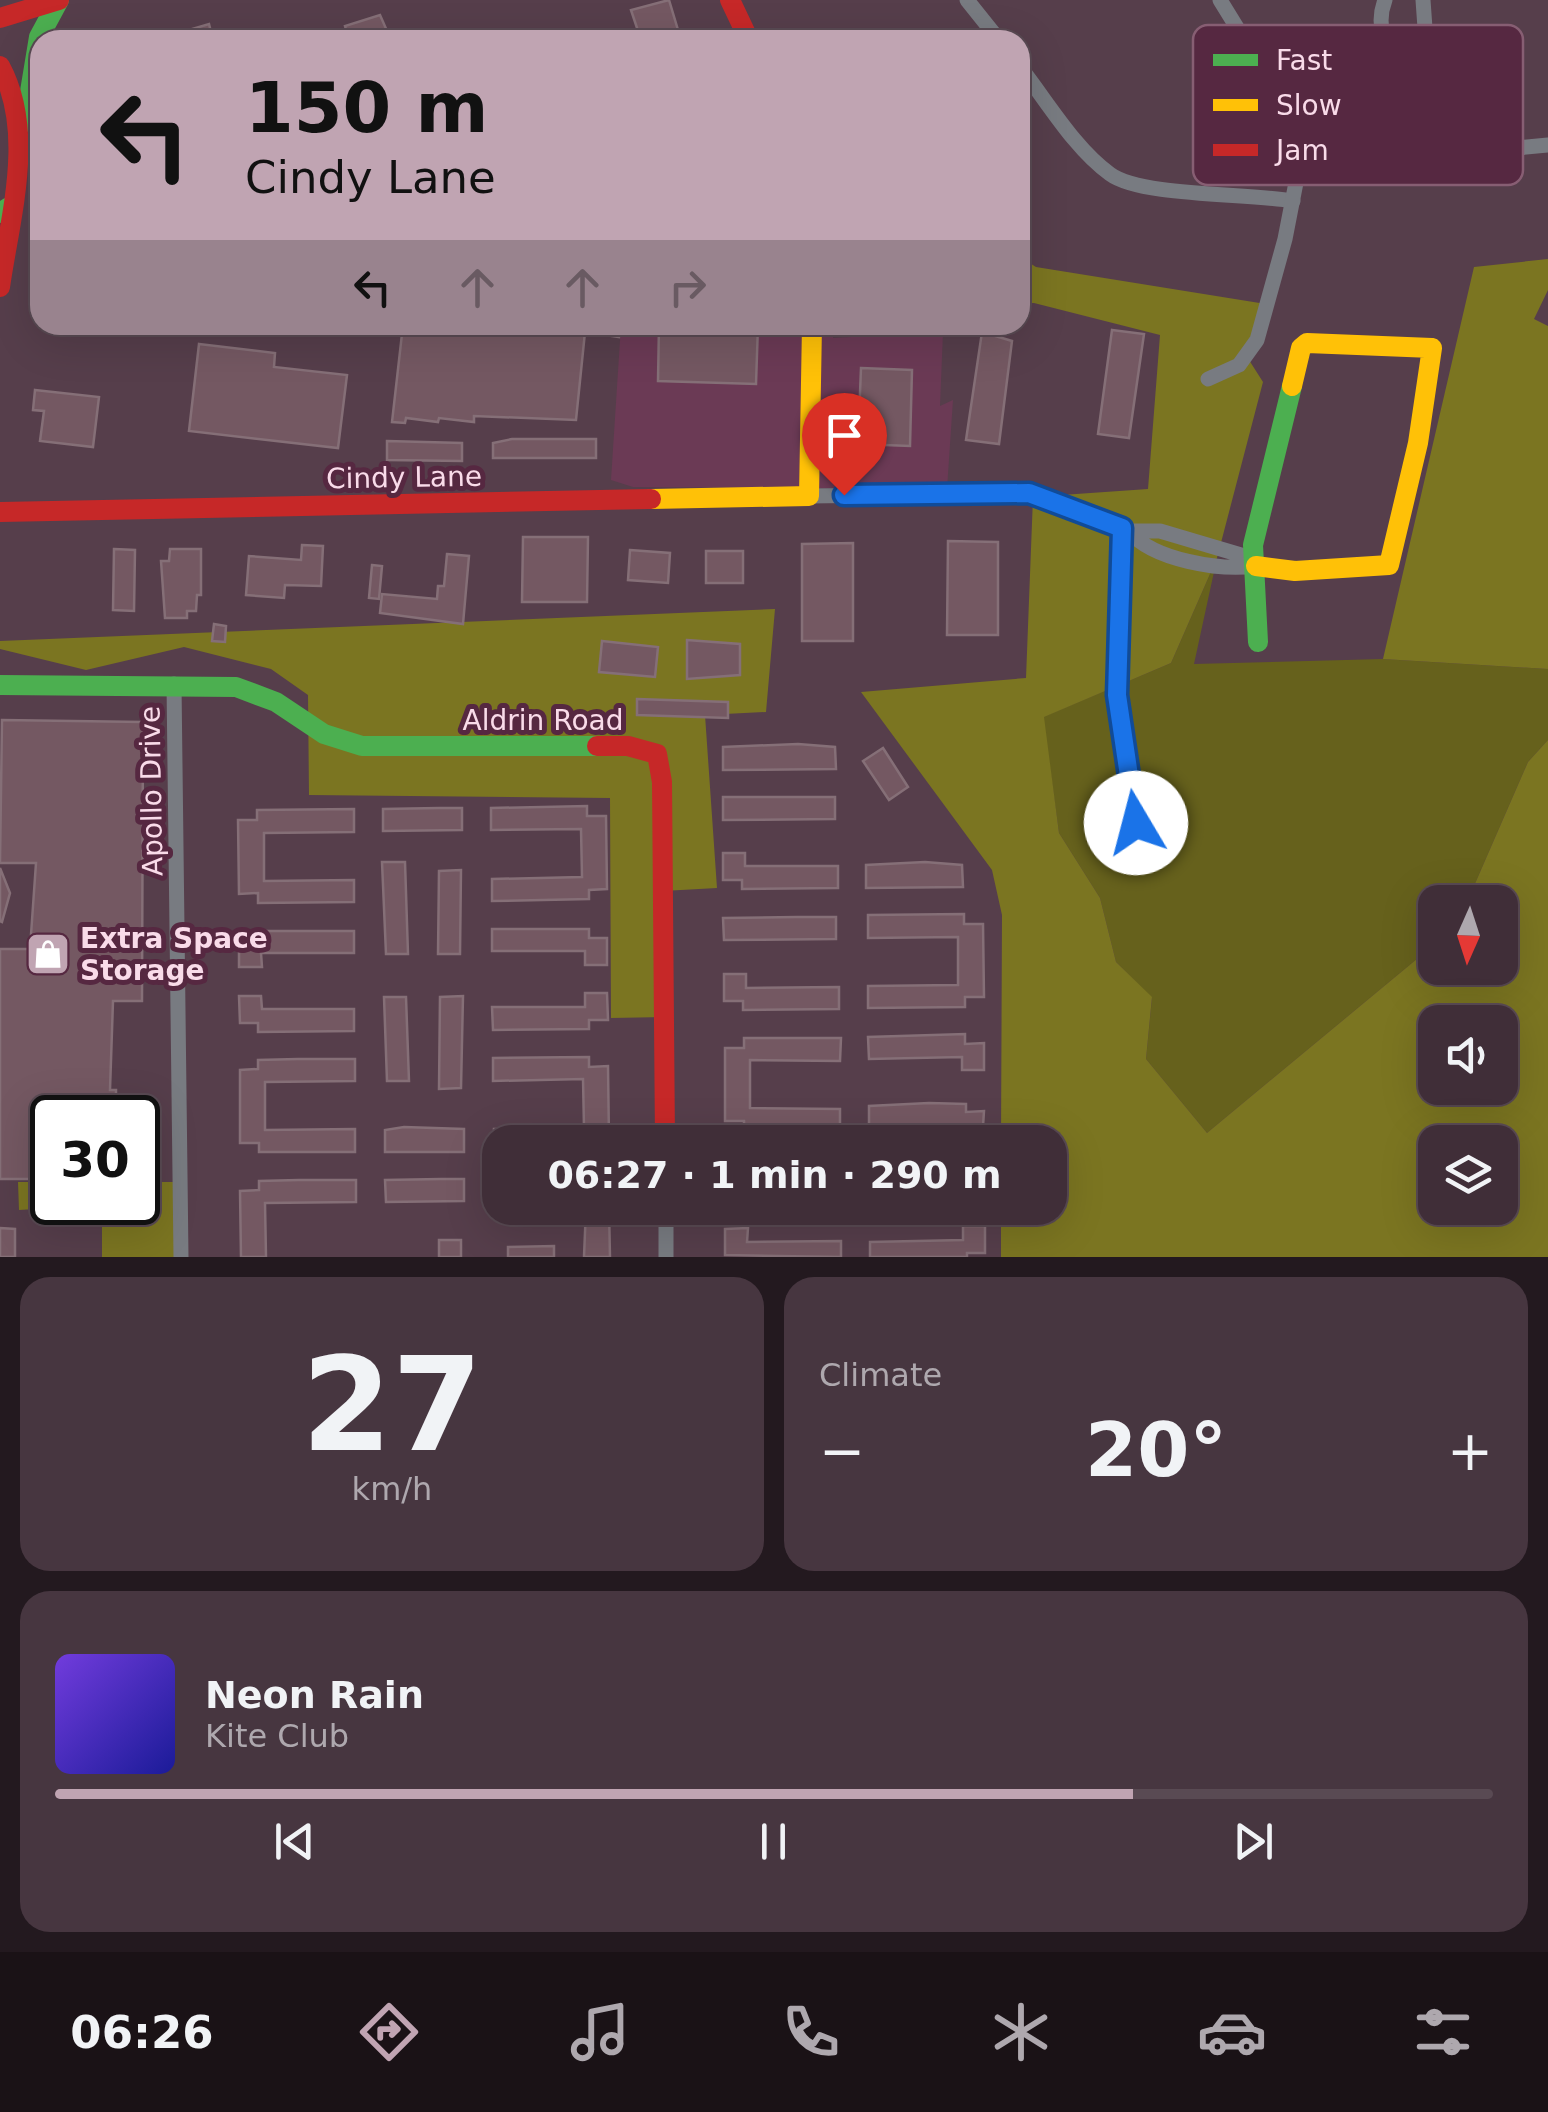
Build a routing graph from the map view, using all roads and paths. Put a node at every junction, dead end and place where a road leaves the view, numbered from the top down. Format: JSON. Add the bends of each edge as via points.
{"nodes":[{"id":1,"x":59,"y":0,"type":"edge"},
{"id":2,"x":730,"y":0,"type":"edge"},
{"id":3,"x":967,"y":0,"type":"edge"},
{"id":4,"x":1220,"y":0,"type":"edge"},
{"id":5,"x":1386,"y":0,"type":"edge"},
{"id":6,"x":1423,"y":0,"type":"edge"},
{"id":7,"x":0,"y":18,"type":"edge"},
{"id":8,"x":1235,"y":25,"type":"edge"},
{"id":9,"x":1383,"y":25,"type":"edge"},
{"id":10,"x":1425,"y":25,"type":"edge"},
{"id":11,"x":43,"y":30,"type":"edge"},
{"id":12,"x":744,"y":30,"type":"edge"},
{"id":13,"x":991,"y":30,"type":"edge"},
{"id":14,"x":0,"y":66,"type":"edge"},
{"id":15,"x":1030,"y":79,"type":"edge"},
{"id":16,"x":30,"y":88,"type":"edge"},
{"id":17,"x":21,"y":138,"type":"junction"},
{"id":18,"x":1548,"y":144,"type":"edge"},
{"id":19,"x":1523,"y":147,"type":"edge"},
{"id":20,"x":1296,"y":185,"type":"edge"},
{"id":21,"x":1293,"y":201,"type":"junction"},
{"id":22,"x":4,"y":210,"type":"edge"},
{"id":23,"x":1,"y":277,"type":"edge"},
{"id":24,"x":0,"y":287,"type":"edge"},
{"id":25,"x":812,"y":335,"type":"edge"},
{"id":26,"x":1208,"y":378,"type":"dead end"},
{"id":27,"x":809,"y":496,"type":"junction"},
{"id":28,"x":0,"y":512,"type":"edge"},
{"id":29,"x":1126,"y":534,"type":"junction"},
{"id":30,"x":1256,"y":566,"type":"junction"},
{"id":31,"x":1258,"y":642,"type":"dead end"},
{"id":32,"x":174,"y":684,"type":"junction"},
{"id":33,"x":0,"y":685,"type":"edge"},
{"id":34,"x":1136,"y":823,"type":"dead end"},
{"id":35,"x":665,"y":1125,"type":"edge"},
{"id":36,"x":666,"y":1225,"type":"edge"},
{"id":37,"x":181,"y":1257,"type":"edge"},
{"id":38,"x":666,"y":1257,"type":"edge"}],
"edges":[{"from":1,"to":7,"type":"street"},
{"from":1,"to":11,"type":"street"},
{"from":2,"to":12,"type":"street"},
{"from":3,"to":13,"type":"street"},
{"from":4,"to":8,"type":"street"},
{"from":5,"to":9,"type":"street"},
{"from":6,"to":10,"type":"street"},
{"from":14,"to":17,"type":"street","via":[[12,85]]},
{"from":15,"to":21,"type":"street","via":[[1118,180]]},
{"from":16,"to":17,"type":"street"},
{"from":17,"to":22,"type":"street"},
{"from":18,"to":19,"type":"street"},
{"from":20,"to":21,"type":"street"},
{"from":21,"to":26,"type":"street","via":[[1257,340],[1239,365]]},
{"from":22,"to":23,"type":"street"},
{"from":23,"to":24,"type":"street"},
{"from":25,"to":27,"type":"street"},
{"from":27,"to":28,"type":"street","name":"Cindy Lane"},
{"from":27,"to":29,"type":"street","name":"Cindy Lane","via":[[1029,493]]},
{"from":29,"to":30,"type":"street","name":"Cindy Lane","via":[[1142,546],[1232,569]]},
{"from":29,"to":34,"type":"street","via":[[1117,695]]},
{"from":30,"to":30,"type":"street","via":[[1295,571],[1389,565],[1432,348],[1304,345],[1253,545]]},
{"from":30,"to":31,"type":"street"},
{"from":32,"to":33,"type":"street"},
{"from":32,"to":35,"type":"street","name":"Aldrin Road","via":[[250,690],[324,734],[362,746],[628,746],[658,754]]},
{"from":32,"to":37,"type":"street","name":"Apollo Drive"},
{"from":36,"to":38,"type":"street"}]}
